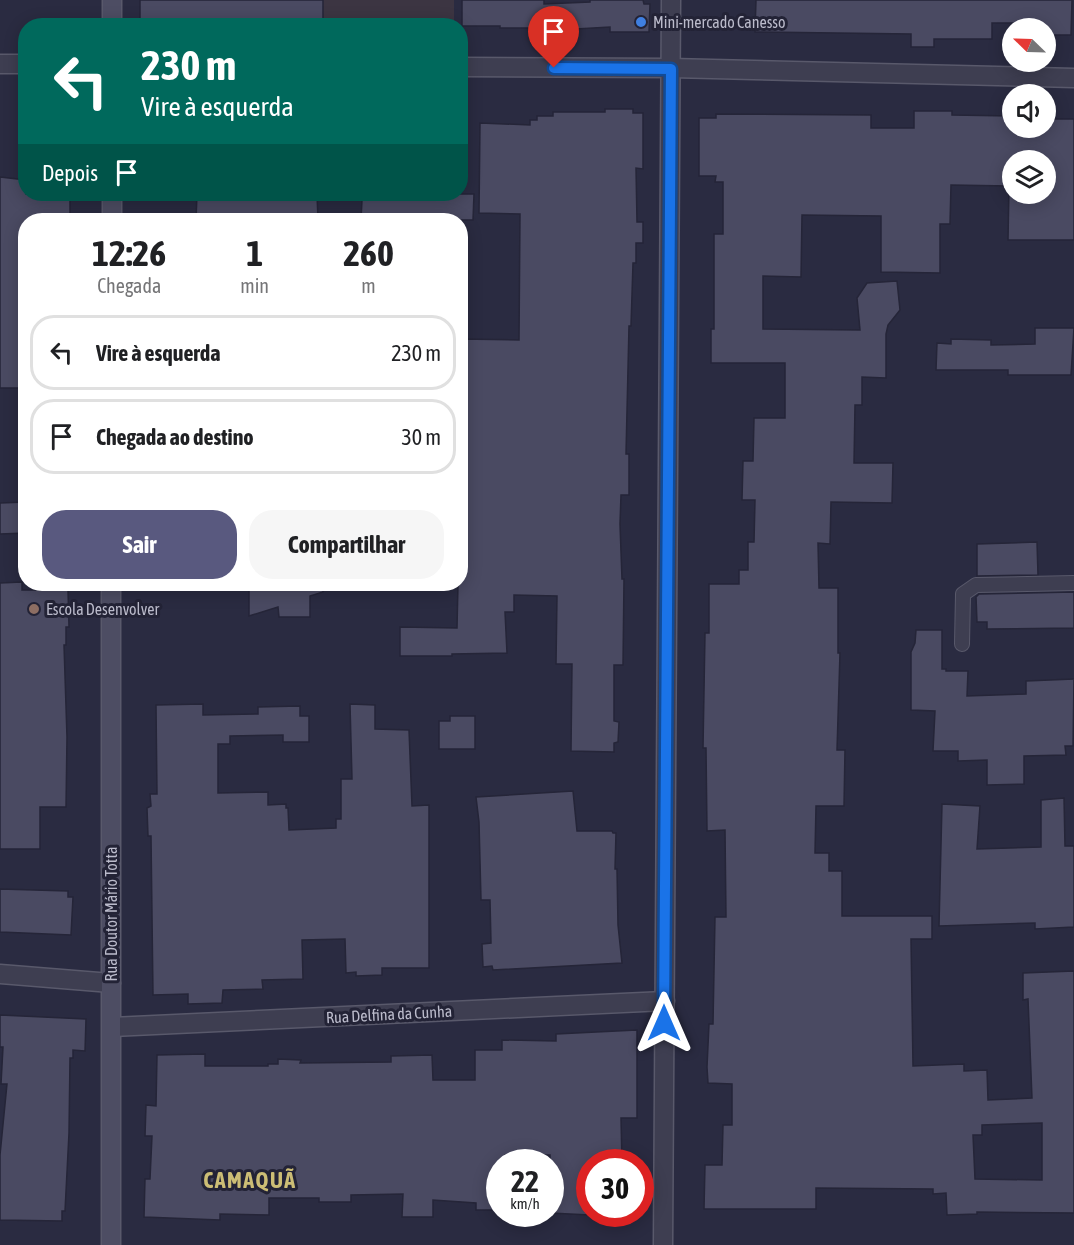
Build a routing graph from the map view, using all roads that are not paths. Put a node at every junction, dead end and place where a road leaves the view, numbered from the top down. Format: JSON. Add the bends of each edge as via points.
{"nodes":[{"id":1,"x":112,"y":0,"type":"edge"},
{"id":2,"x":671,"y":0,"type":"edge"},
{"id":3,"x":112,"y":18,"type":"edge"},
{"id":4,"x":0,"y":64,"type":"edge"},
{"id":5,"x":18,"y":64,"type":"edge"},
{"id":6,"x":468,"y":67,"type":"edge"},
{"id":7,"x":671,"y":69,"type":"junction"},
{"id":8,"x":1074,"y":78,"type":"edge"},
{"id":9,"x":1074,"y":583,"type":"edge"},
{"id":10,"x":111,"y":591,"type":"edge"},
{"id":11,"x":962,"y":644,"type":"dead end"},
{"id":12,"x":0,"y":974,"type":"edge"},
{"id":13,"x":111,"y":983,"type":"junction"},
{"id":14,"x":664,"y":1001,"type":"junction"},
{"id":15,"x":112,"y":1027,"type":"junction"},
{"id":16,"x":111,"y":1245,"type":"edge"},
{"id":17,"x":663,"y":1245,"type":"edge"}],
"edges":[{"from":1,"to":3,"type":"street"},
{"from":2,"to":7,"type":"street"},
{"from":4,"to":5,"type":"street"},
{"from":6,"to":7,"type":"street"},
{"from":7,"to":8,"type":"street"},
{"from":7,"to":14,"type":"street"},
{"from":9,"to":11,"type":"lane","via":[[976,585],[967,589],[963,594]]},
{"from":10,"to":13,"type":"street","name":"Rua Doutor Mário Totta"},
{"from":12,"to":13,"type":"street"},
{"from":13,"to":15,"type":"street","name":"Rua Doutor Mário Totta"},
{"from":14,"to":15,"type":"street","name":"Rua Delfina da Cunha"},
{"from":14,"to":17,"type":"street"},
{"from":15,"to":16,"type":"street","name":"Rua Doutor Mário Totta"}]}
